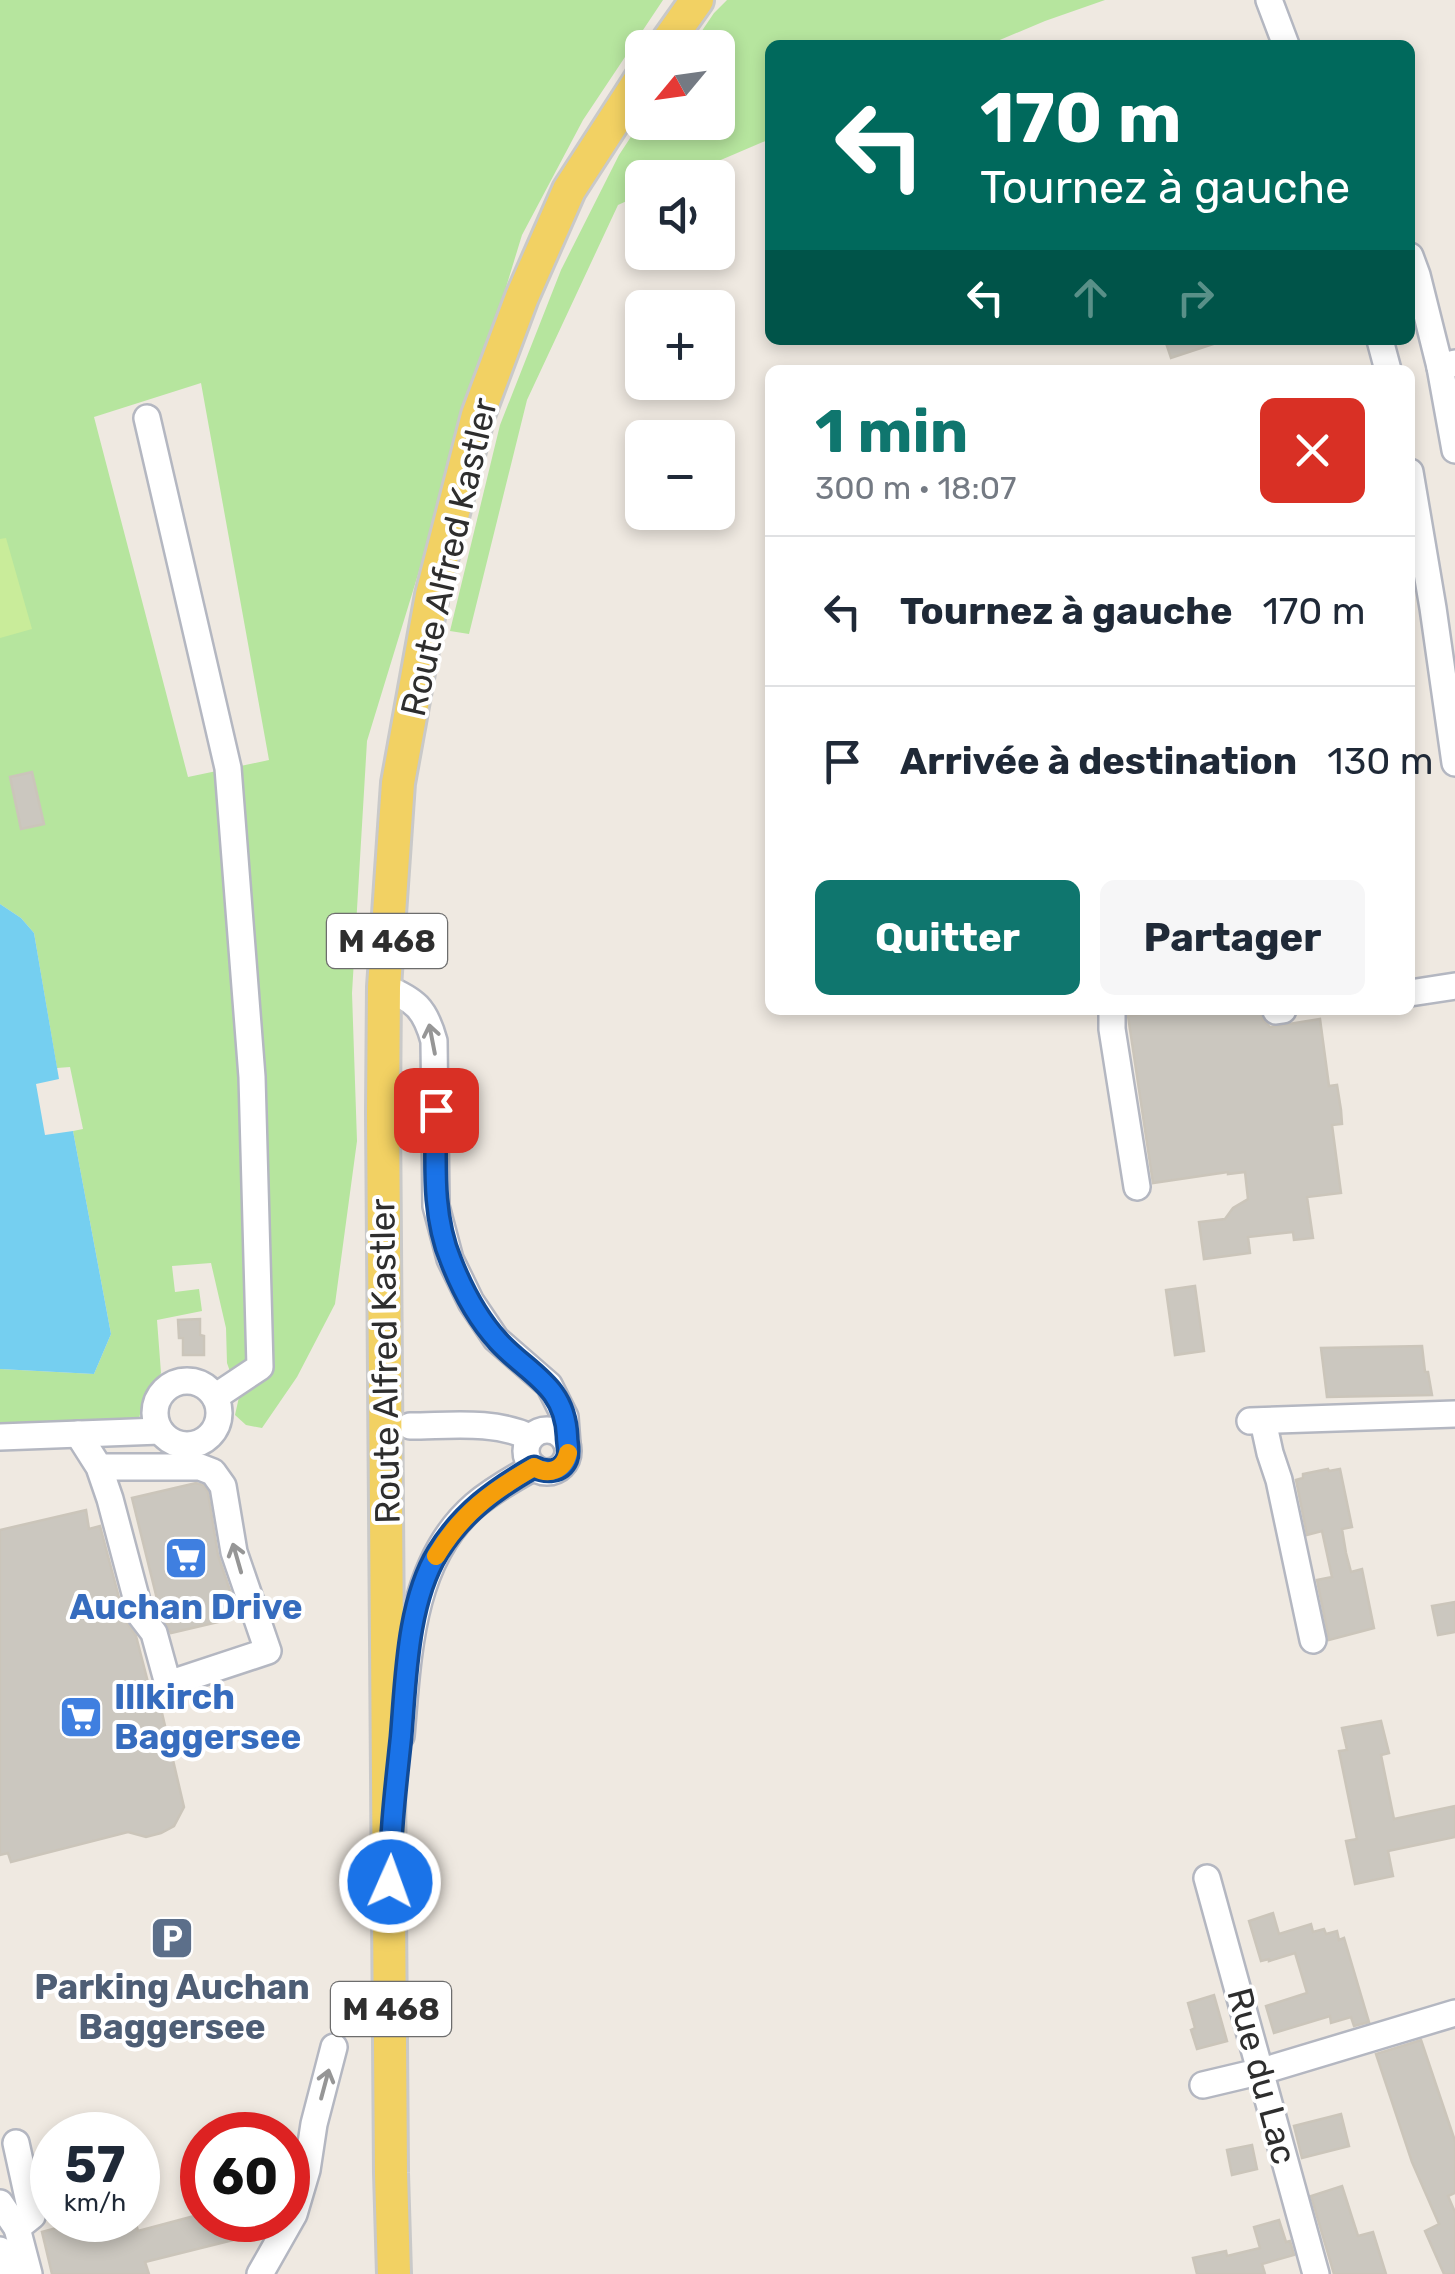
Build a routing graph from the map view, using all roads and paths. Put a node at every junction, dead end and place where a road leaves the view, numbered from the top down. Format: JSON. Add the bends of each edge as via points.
{"nodes":[{"id":1,"x":680,"y":0,"type":"edge"},
{"id":2,"x":697,"y":0,"type":"edge"},
{"id":3,"x":1270,"y":0,"type":"edge"},
{"id":4,"x":664,"y":30,"type":"edge"},
{"id":5,"x":676,"y":30,"type":"edge"},
{"id":6,"x":1284,"y":40,"type":"edge"},
{"id":7,"x":625,"y":103,"type":"edge"},
{"id":8,"x":1415,"y":269,"type":"edge"},
{"id":9,"x":1448,"y":365,"type":"edge"},
{"id":10,"x":147,"y":418,"type":"dead end"},
{"id":11,"x":1455,"y":450,"type":"edge"},
{"id":12,"x":1415,"y":502,"type":"edge"},
{"id":13,"x":1455,"y":763,"type":"edge"},
{"id":14,"x":1455,"y":986,"type":"edge"},
{"id":15,"x":384,"y":987,"type":"junction"},
{"id":16,"x":1415,"y":991,"type":"edge"},
{"id":17,"x":1112,"y":1015,"type":"edge"},
{"id":18,"x":1137,"y":1187,"type":"dead end"},
{"id":19,"x":216,"y":1398,"type":"junction"},
{"id":20,"x":1455,"y":1414,"type":"edge"},
{"id":21,"x":410,"y":1426,"type":"dead end"},
{"id":22,"x":160,"y":1431,"type":"junction"},
{"id":23,"x":78,"y":1434,"type":"junction"},
{"id":24,"x":0,"y":1436,"type":"edge"},
{"id":25,"x":530,"y":1437,"type":"junction"},
{"id":26,"x":567,"y":1444,"type":"junction"},
{"id":27,"x":99,"y":1467,"type":"junction"},
{"id":28,"x":534,"y":1467,"type":"junction"},
{"id":29,"x":1314,"y":1640,"type":"dead end"},
{"id":30,"x":390,"y":1845,"type":"junction"},
{"id":31,"x":1207,"y":1878,"type":"dead end"},
{"id":32,"x":1455,"y":2013,"type":"edge"},
{"id":33,"x":334,"y":2047,"type":"dead end"},
{"id":34,"x":1262,"y":2071,"type":"junction"},
{"id":35,"x":1204,"y":2085,"type":"dead end"},
{"id":36,"x":16,"y":2143,"type":"dead end"},
{"id":37,"x":0,"y":2202,"type":"edge"},
{"id":38,"x":17,"y":2228,"type":"junction"},
{"id":39,"x":0,"y":2250,"type":"edge"},
{"id":40,"x":6,"y":2274,"type":"edge"},
{"id":41,"x":29,"y":2274,"type":"edge"},
{"id":42,"x":260,"y":2274,"type":"edge"},
{"id":43,"x":394,"y":2274,"type":"edge"},
{"id":44,"x":1316,"y":2274,"type":"edge"}],
"edges":[{"from":1,"to":4,"type":"main road"},
{"from":2,"to":5,"type":"main road"},
{"from":3,"to":6,"type":"street"},
{"from":7,"to":15,"type":"main road","name":"Route Alfred Kastler","number":"M 468","via":[[569,190],[478,415],[432,595],[398,783]]},
{"from":8,"to":9,"type":"street"},
{"from":9,"to":11,"type":"street"},
{"from":10,"to":19,"type":"street","via":[[228,768],[252,1077],[260,1367]]},
{"from":12,"to":13,"type":"street"},
{"from":14,"to":16,"type":"street"},
{"from":26,"to":15,"type":"street","one_way":true,"via":[[565,1417],[549,1385],[496,1339],[450,1259],[436,1206],[434,1041],[422,1009]]},
{"from":15,"to":30,"type":"main road","name":"Route Alfred Kastler","number":"M 468"},
{"from":17,"to":18,"type":"street"},
{"from":19,"to":22,"type":"street","via":[[220,1419],[200,1444],[178,1444]]},
{"from":19,"to":22,"type":"street","via":[[193,1382],[172,1385],[158,1400]]},
{"from":20,"to":29,"type":"street","via":[[1256,1421],[1279,1480]]},
{"from":21,"to":25,"type":"street","via":[[486,1425]]},
{"from":22,"to":23,"type":"street"},
{"from":23,"to":24,"type":"street"},
{"from":23,"to":27,"type":"street"},
{"from":25,"to":26,"type":"street","via":[[554,1430]]},
{"from":25,"to":28,"type":"street","via":[[527,1456]]},
{"from":26,"to":28,"type":"street","via":[[561,1467]]},
{"from":27,"to":27,"type":"street","one_way":true,"via":[[141,1616],[154,1633],[168,1684],[268,1651],[234,1552],[223,1486],[213,1472]]},
{"from":28,"to":30,"type":"street","via":[[474,1506],[424,1581],[409,1651]]},
{"from":30,"to":43,"type":"main road","name":"Route Alfred Kastler","number":"M 468"},
{"from":31,"to":34,"type":"street","name":"Rue du Lac"},
{"from":32,"to":34,"type":"street"},
{"from":42,"to":33,"type":"street","one_way":true,"via":[[294,2214]]},
{"from":34,"to":35,"type":"street"},
{"from":34,"to":44,"type":"street","name":"Rue du Lac"},
{"from":36,"to":38,"type":"street","via":[[32,2216]]},
{"from":37,"to":38,"type":"street"},
{"from":38,"to":41,"type":"street"},
{"from":39,"to":40,"type":"street"}]}
